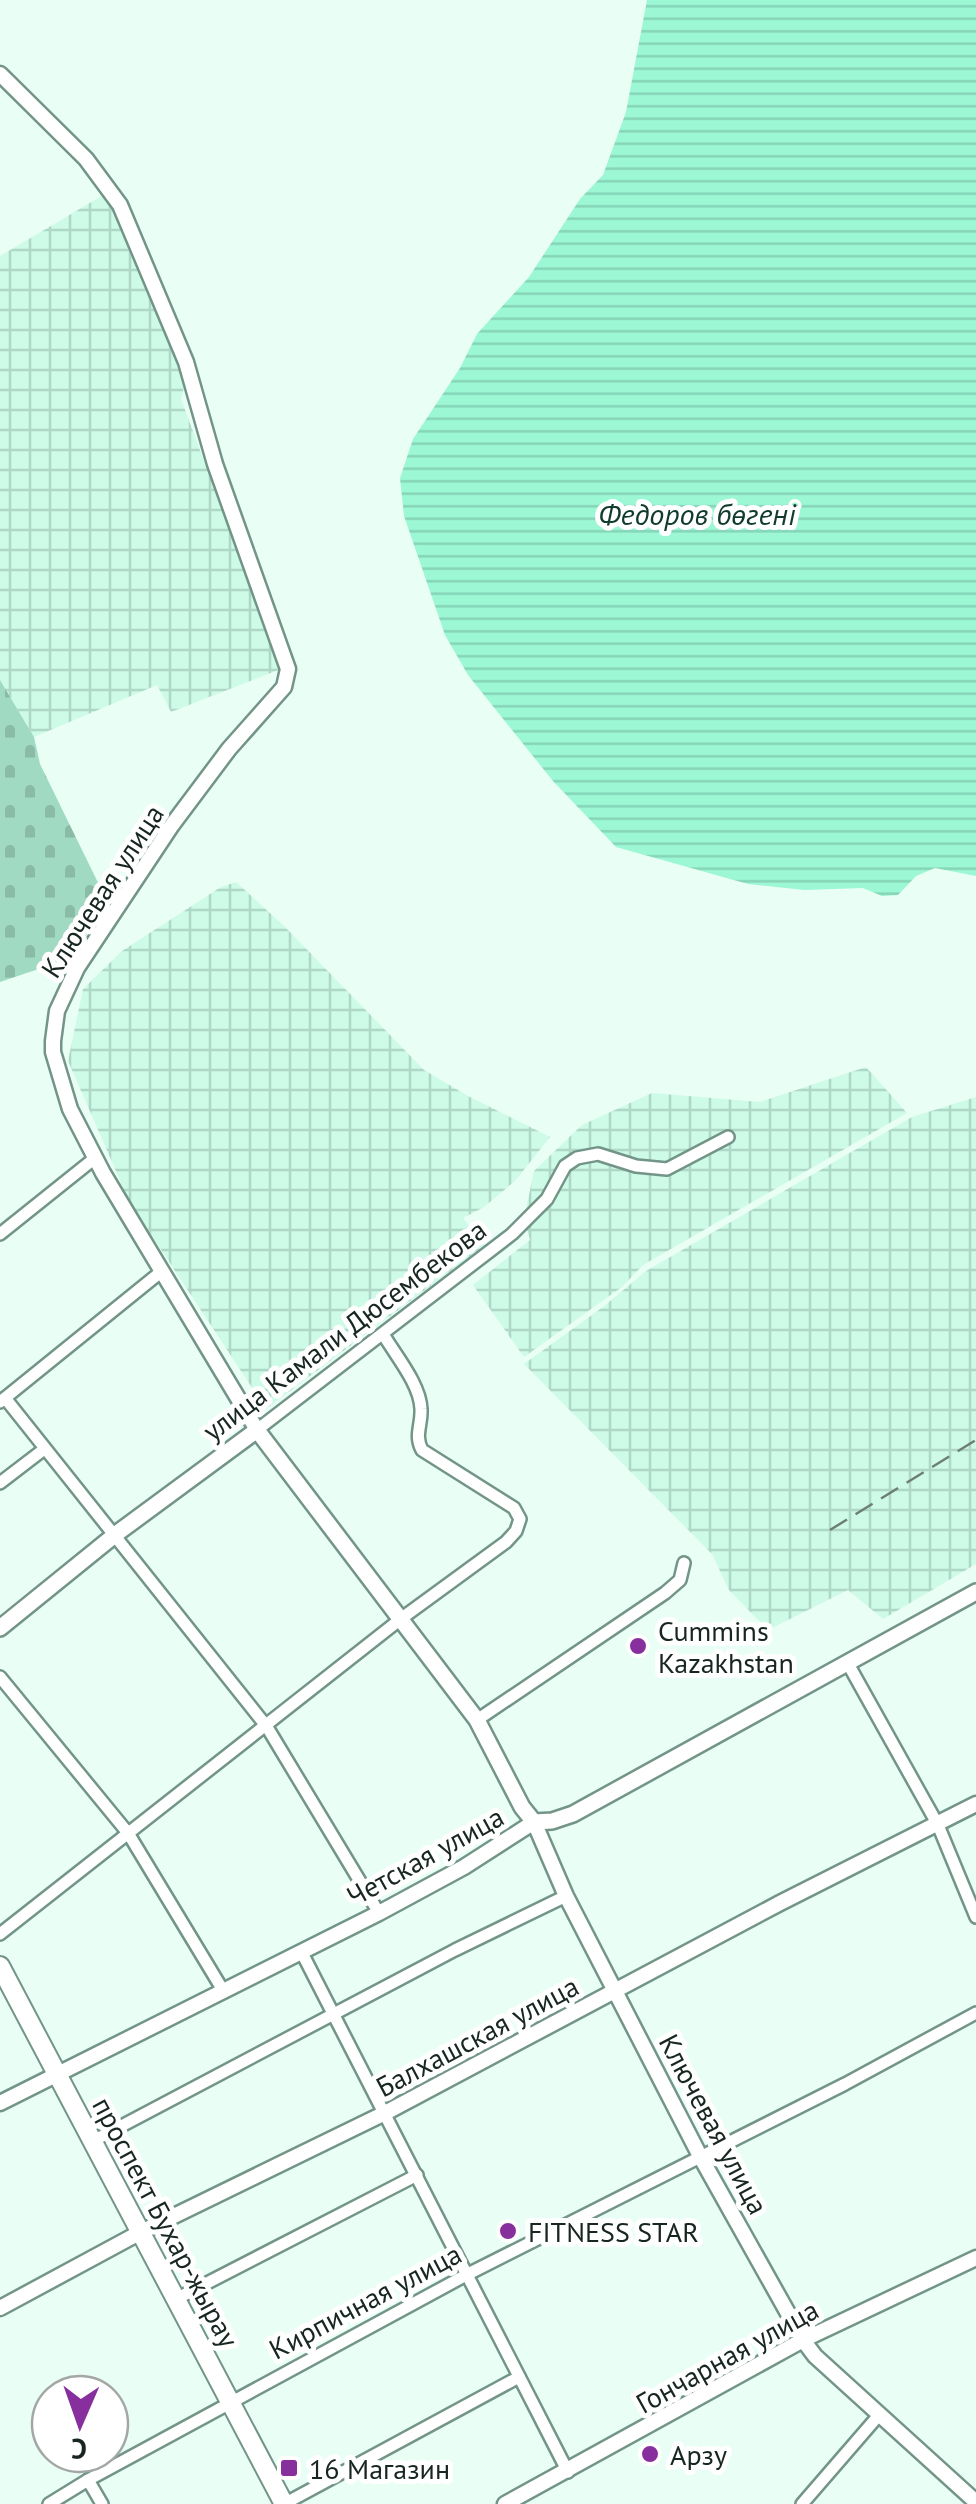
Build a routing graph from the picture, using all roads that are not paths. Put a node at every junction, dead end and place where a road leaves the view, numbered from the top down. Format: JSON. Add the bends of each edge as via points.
{"nodes":[{"id":1,"x":0,"y":74,"type":"edge"},
{"id":2,"x":728,"y":1137,"type":"dead end"},
{"id":3,"x":95,"y":1158,"type":"junction"},
{"id":4,"x":0,"y":1234,"type":"edge"},
{"id":5,"x":162,"y":1271,"type":"junction"},
{"id":6,"x":383,"y":1334,"type":"junction"},
{"id":7,"x":2,"y":1400,"type":"edge"},
{"id":8,"x":256,"y":1430,"type":"junction"},
{"id":9,"x":43,"y":1450,"type":"junction"},
{"id":10,"x":0,"y":1483,"type":"edge"},
{"id":11,"x":116,"y":1534,"type":"junction"},
{"id":12,"x":684,"y":1564,"type":"dead end"},
{"id":13,"x":976,"y":1592,"type":"edge"},
{"id":14,"x":402,"y":1618,"type":"junction"},
{"id":15,"x":0,"y":1628,"type":"edge"},
{"id":16,"x":847,"y":1662,"type":"junction"},
{"id":17,"x":0,"y":1677,"type":"edge"},
{"id":18,"x":477,"y":1720,"type":"junction"},
{"id":19,"x":267,"y":1727,"type":"junction"},
{"id":20,"x":976,"y":1804,"type":"edge"},
{"id":21,"x":534,"y":1822,"type":"junction"},
{"id":22,"x":938,"y":1825,"type":"junction"},
{"id":23,"x":128,"y":1833,"type":"junction"},
{"id":24,"x":566,"y":1896,"type":"junction"},
{"id":25,"x":379,"y":1913,"type":"junction"},
{"id":26,"x":976,"y":1917,"type":"edge"},
{"id":27,"x":0,"y":1934,"type":"edge"},
{"id":28,"x":302,"y":1952,"type":"junction"},
{"id":29,"x":0,"y":1966,"type":"edge"},
{"id":30,"x":616,"y":1990,"type":"junction"},
{"id":31,"x":224,"y":1992,"type":"junction"},
{"id":32,"x":976,"y":2014,"type":"edge"},
{"id":33,"x":332,"y":2015,"type":"junction"},
{"id":34,"x":56,"y":2074,"type":"junction"},
{"id":35,"x":0,"y":2103,"type":"edge"},
{"id":36,"x":384,"y":2113,"type":"junction"},
{"id":37,"x":93,"y":2142,"type":"junction"},
{"id":38,"x":700,"y":2156,"type":"junction"},
{"id":39,"x":417,"y":2175,"type":"junction"},
{"id":40,"x":138,"y":2233,"type":"junction"},
{"id":41,"x":976,"y":2258,"type":"edge"},
{"id":42,"x":468,"y":2274,"type":"junction"},
{"id":43,"x":174,"y":2300,"type":"junction"},
{"id":44,"x":0,"y":2308,"type":"edge"},
{"id":45,"x":804,"y":2340,"type":"junction"},
{"id":46,"x":519,"y":2377,"type":"junction"},
{"id":47,"x":230,"y":2402,"type":"junction"},
{"id":48,"x":878,"y":2414,"type":"junction"},
{"id":49,"x":568,"y":2472,"type":"junction"},
{"id":50,"x":88,"y":2480,"type":"junction"},
{"id":51,"x":976,"y":2502,"type":"edge"},
{"id":52,"x":49,"y":2504,"type":"edge"},
{"id":53,"x":102,"y":2504,"type":"edge"},
{"id":54,"x":284,"y":2504,"type":"edge"},
{"id":55,"x":505,"y":2504,"type":"edge"},
{"id":56,"x":802,"y":2504,"type":"edge"}],
"edges":[{"from":1,"to":3,"type":"street","name":"Ключевая улица","via":[[86,159],[120,205],[186,362],[288,669],[284,687],[172,825],[77,968],[57,1011],[53,1052],[70,1109]]},
{"from":2,"to":6,"type":"street","name":"улица Камали Дюсембекова","via":[[667,1169],[598,1154],[577,1158],[512,1234]]},
{"from":3,"to":4,"type":"street"},
{"from":3,"to":5,"type":"street","name":"Ключевая улица"},
{"from":5,"to":7,"type":"street"},
{"from":5,"to":8,"type":"street","name":"Ключевая улица"},
{"from":6,"to":8,"type":"street","name":"улица Камали Дюсембекова"},
{"from":6,"to":14,"type":"street","via":[[416,1388],[416,1440],[422,1450],[502,1498],[520,1519],[506,1542]]},
{"from":7,"to":9,"type":"street"},
{"from":8,"to":11,"type":"main road","name":"улица Камали Дюсембекова"},
{"from":8,"to":14,"type":"main road","name":"Ключевая улица"},
{"from":9,"to":10,"type":"street"},
{"from":9,"to":11,"type":"street"},
{"from":11,"to":15,"type":"main road","name":"улица Камали Дюсембекова"},
{"from":11,"to":19,"type":"street"},
{"from":12,"to":18,"type":"street","via":[[680,1580],[665,1594]]},
{"from":13,"to":16,"type":"main road","name":"Четская улица"},
{"from":14,"to":18,"type":"main road","name":"Ключевая улица"},
{"from":14,"to":19,"type":"street"},
{"from":16,"to":21,"type":"main road","name":"Четская улица","via":[[573,1814]]},
{"from":16,"to":22,"type":"street"},
{"from":17,"to":23,"type":"street"},
{"from":18,"to":21,"type":"main road","name":"Ключевая улица"},
{"from":19,"to":23,"type":"street"},
{"from":19,"to":25,"type":"street"},
{"from":20,"to":22,"type":"street","name":"Балхашская улица"},
{"from":21,"to":24,"type":"street","name":"Ключевая улица"},
{"from":21,"to":25,"type":"street","name":"Четская улица"},
{"from":22,"to":26,"type":"street"},
{"from":22,"to":30,"type":"street","name":"Балхашская улица"},
{"from":23,"to":27,"type":"street"},
{"from":23,"to":31,"type":"street"},
{"from":24,"to":30,"type":"street","name":"Ключевая улица"},
{"from":24,"to":33,"type":"street"},
{"from":25,"to":28,"type":"street","name":"Четская улица"},
{"from":28,"to":31,"type":"street","name":"Четская улица"},
{"from":28,"to":33,"type":"street"},
{"from":29,"to":34,"type":"main road","name":"проспект Бухар-жырау"},
{"from":30,"to":36,"type":"street","name":"Балхашская улица"},
{"from":30,"to":38,"type":"street","name":"Ключевая улица"},
{"from":31,"to":34,"type":"street","name":"Четская улица"},
{"from":32,"to":38,"type":"street","name":"Кирпичная улица"},
{"from":33,"to":36,"type":"street"},
{"from":33,"to":37,"type":"street"},
{"from":34,"to":35,"type":"street","name":"Четская улица"},
{"from":34,"to":37,"type":"main road","name":"проспект Бухар-жырау"},
{"from":36,"to":39,"type":"street"},
{"from":36,"to":40,"type":"street","name":"Балхашская улица"},
{"from":37,"to":40,"type":"main road","name":"проспект Бухар-жырау"},
{"from":38,"to":42,"type":"street","name":"Кирпичная улица"},
{"from":38,"to":45,"type":"street","name":"Ключевая улица"},
{"from":39,"to":42,"type":"street"},
{"from":39,"to":43,"type":"street"},
{"from":40,"to":43,"type":"main road","name":"проспект Бухар-жырау"},
{"from":40,"to":44,"type":"street","name":"Балхашская улица"},
{"from":41,"to":45,"type":"street","name":"Гончарная улица"},
{"from":42,"to":46,"type":"street"},
{"from":42,"to":47,"type":"street","name":"Кирпичная улица"},
{"from":43,"to":47,"type":"main road","name":"проспект Бухар-жырау"},
{"from":45,"to":48,"type":"street","name":"Ключевая улица"},
{"from":45,"to":49,"type":"street","name":"Гончарная улица"},
{"from":46,"to":49,"type":"street"},
{"from":46,"to":54,"type":"street"},
{"from":47,"to":50,"type":"street","name":"Кирпичная улица"},
{"from":47,"to":54,"type":"main road","name":"проспект Бухар-жырау"},
{"from":48,"to":51,"type":"street","name":"Ключевая улица"},
{"from":48,"to":56,"type":"street"},
{"from":49,"to":55,"type":"street","name":"Гончарная улица"},
{"from":50,"to":52,"type":"street","name":"Кирпичная улица"},
{"from":50,"to":53,"type":"street"}]}
